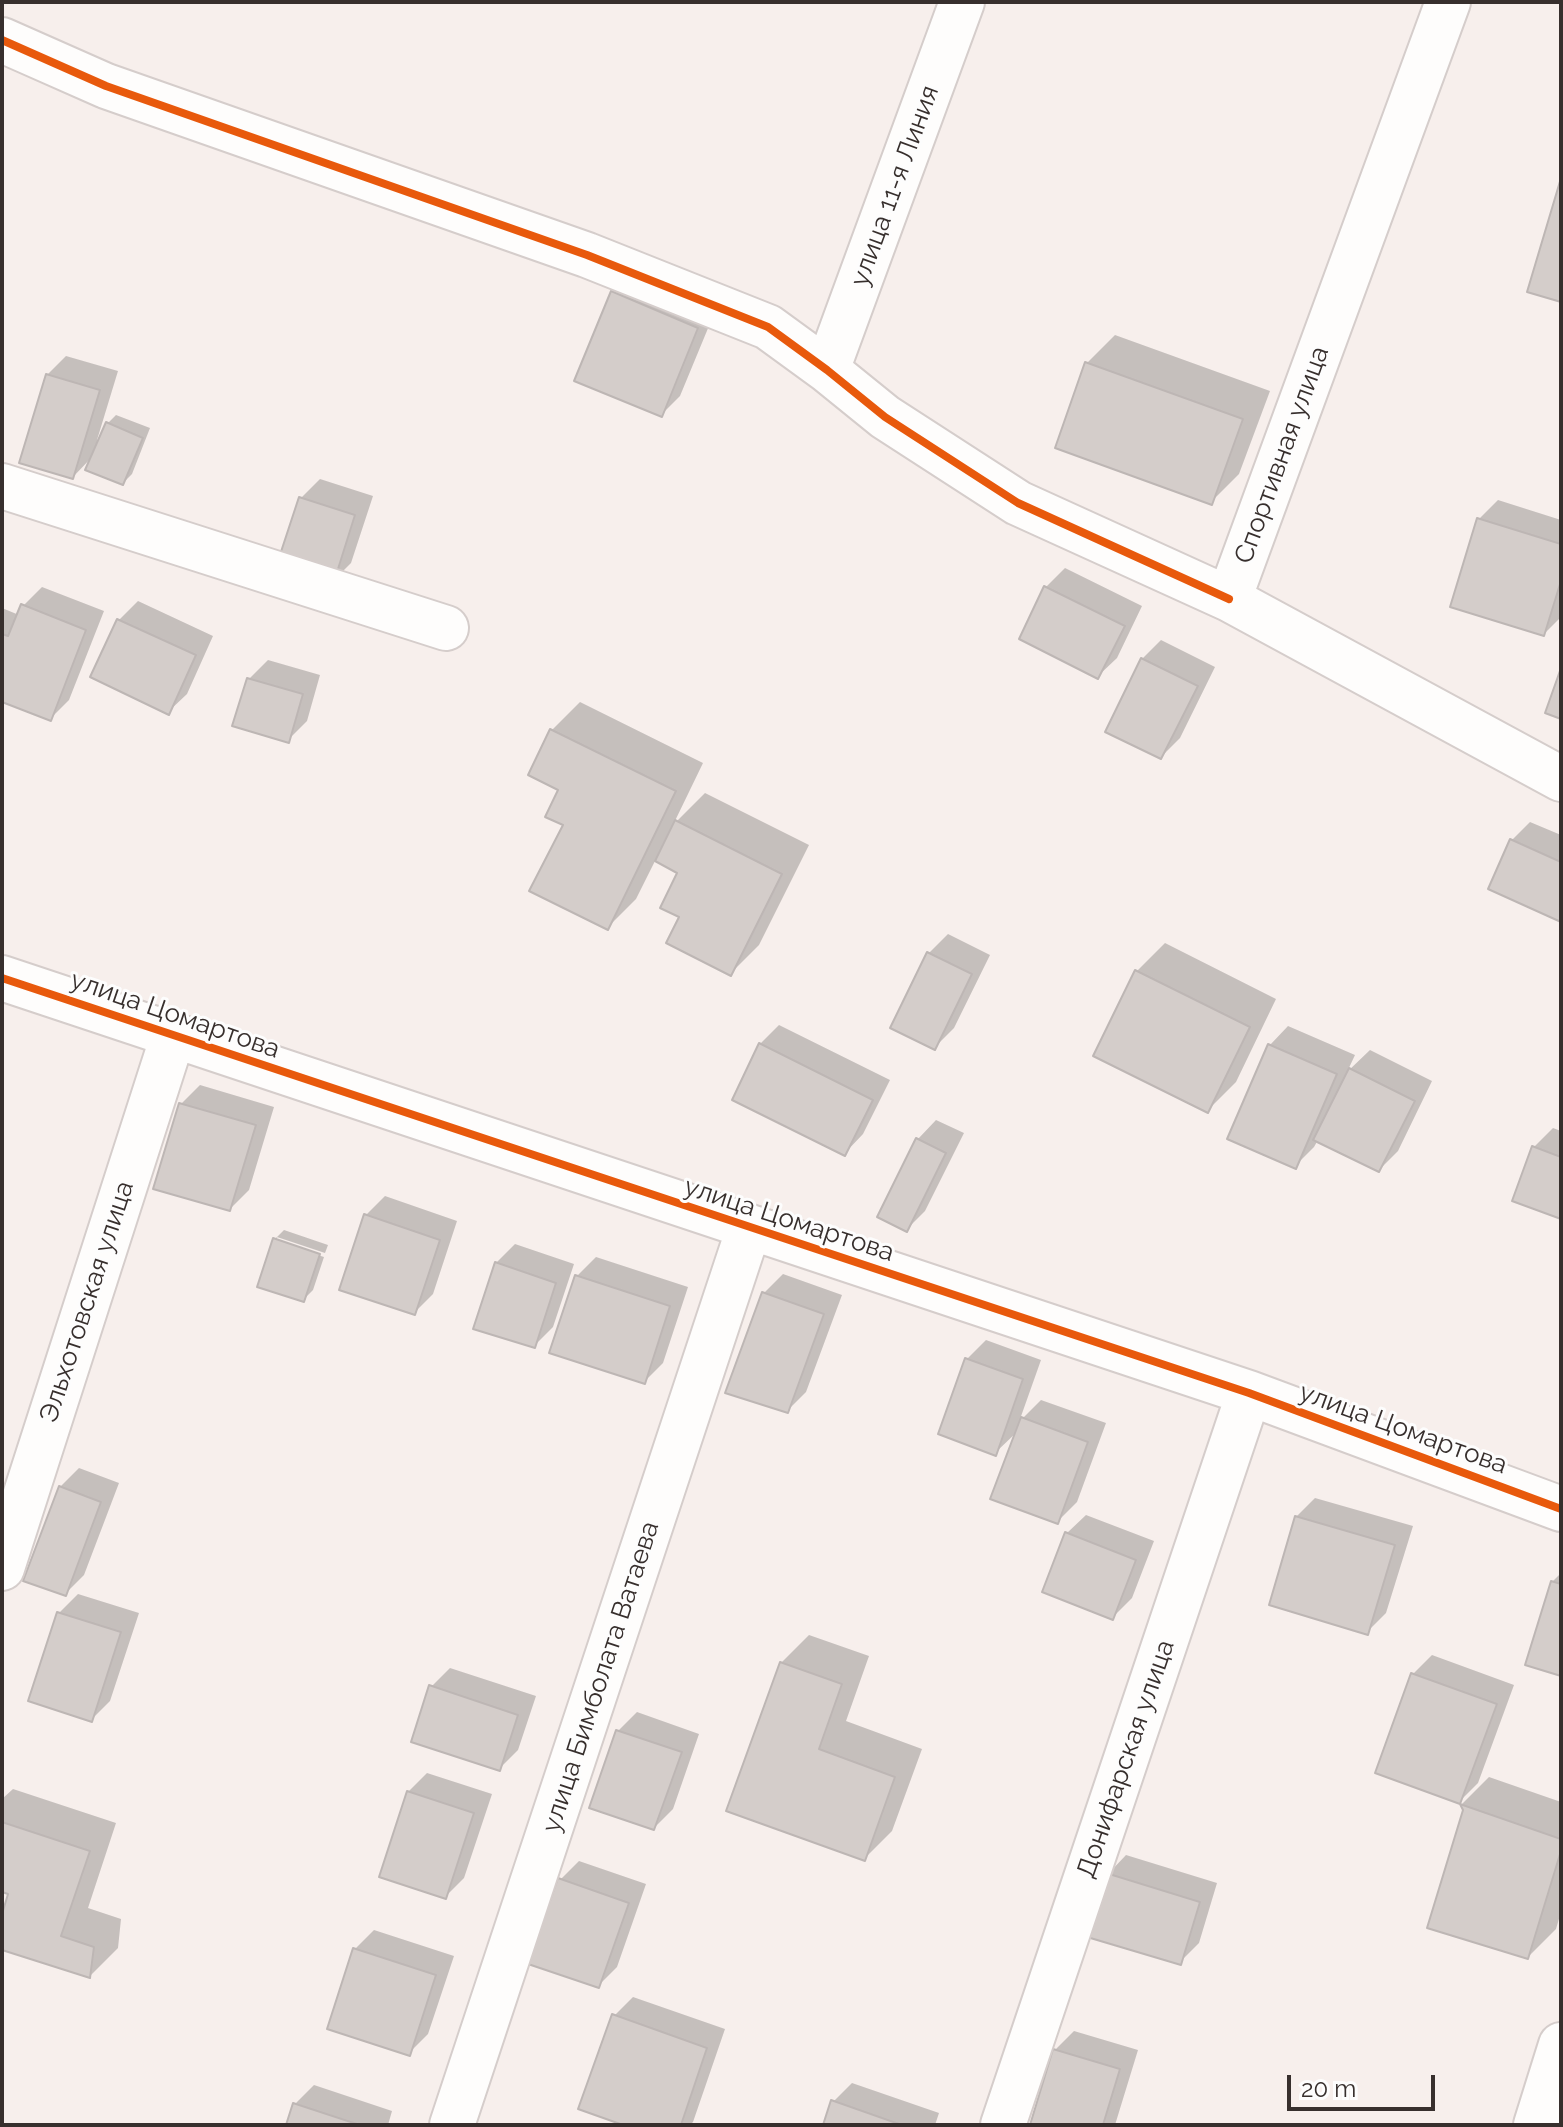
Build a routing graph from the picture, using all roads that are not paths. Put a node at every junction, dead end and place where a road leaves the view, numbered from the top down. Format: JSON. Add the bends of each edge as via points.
{"nodes":[{"id":1,"x":962,"y":2,"type":"edge"},
{"id":2,"x":1448,"y":2,"type":"edge"},
{"id":3,"x":2,"y":40,"type":"edge"},
{"id":4,"x":827,"y":370,"type":"junction"},
{"id":5,"x":2,"y":486,"type":"edge"},
{"id":6,"x":1229,"y":599,"type":"junction"},
{"id":7,"x":446,"y":628,"type":"dead end"},
{"id":8,"x":1561,"y":779,"type":"edge"},
{"id":9,"x":2,"y":978,"type":"edge"},
{"id":10,"x":173,"y":1036,"type":"junction"},
{"id":11,"x":749,"y":1228,"type":"junction"},
{"id":12,"x":1249,"y":1393,"type":"junction"},
{"id":13,"x":1561,"y":1509,"type":"edge"},
{"id":14,"x":2,"y":1568,"type":"edge"},
{"id":15,"x":1561,"y":2045,"type":"edge"},
{"id":16,"x":452,"y":2125,"type":"edge"},
{"id":17,"x":1003,"y":2125,"type":"edge"},
{"id":18,"x":1536,"y":2125,"type":"edge"}],
"edges":[{"from":1,"to":4,"type":"street","name":"улица 11-я Линия"},
{"from":2,"to":6,"type":"street","name":"Спортивная улица"},
{"from":3,"to":4,"type":"street","via":[[106,86],[587,255],[768,327]]},
{"from":4,"to":6,"type":"street","via":[[885,417],[1018,503]]},
{"from":5,"to":7,"type":"street"},
{"from":6,"to":8,"type":"street"},
{"from":9,"to":10,"type":"street","name":"улица Цомартова"},
{"from":10,"to":11,"type":"street","name":"улица Цомартова"},
{"from":10,"to":14,"type":"street","name":"Эльхотовская улица"},
{"from":11,"to":12,"type":"street","name":"улица Цомартова"},
{"from":11,"to":16,"type":"street","name":"улица Бимболата Ватаева"},
{"from":12,"to":13,"type":"street","name":"улица Цомартова"},
{"from":12,"to":17,"type":"street","name":"Донифарская улица"},
{"from":15,"to":18,"type":"street"}]}
